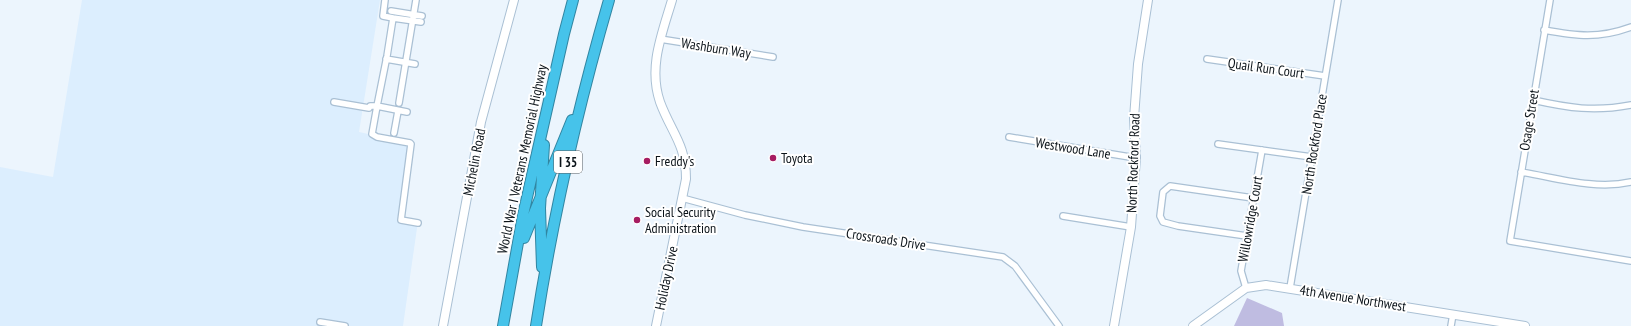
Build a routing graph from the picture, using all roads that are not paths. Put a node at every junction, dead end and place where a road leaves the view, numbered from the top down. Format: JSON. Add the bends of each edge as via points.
{"nodes":[{"id":1,"x":385,"y":0,"type":"edge"},
{"id":2,"x":416,"y":0,"type":"edge"},
{"id":3,"x":514,"y":0,"type":"edge"},
{"id":4,"x":573,"y":0,"type":"edge"},
{"id":5,"x":609,"y":0,"type":"edge"},
{"id":6,"x":672,"y":0,"type":"edge"},
{"id":7,"x":1148,"y":0,"type":"edge"},
{"id":8,"x":1338,"y":0,"type":"edge"},
{"id":9,"x":1550,"y":0,"type":"edge"},
{"id":10,"x":391,"y":11,"type":"dead end"},
{"id":11,"x":413,"y":17,"type":"junction"},
{"id":12,"x":393,"y":18,"type":"junction"},
{"id":13,"x":421,"y":19,"type":"dead end"},
{"id":14,"x":1631,"y":28,"type":"edge"},
{"id":15,"x":1544,"y":30,"type":"junction"},
{"id":16,"x":660,"y":39,"type":"junction"},
{"id":17,"x":773,"y":57,"type":"dead end"},
{"id":18,"x":386,"y":59,"type":"junction"},
{"id":19,"x":1207,"y":59,"type":"dead end"},
{"id":20,"x":406,"y":63,"type":"junction"},
{"id":21,"x":415,"y":64,"type":"dead end"},
{"id":22,"x":588,"y":72,"type":"junction"},
{"id":23,"x":1325,"y":76,"type":"junction"},
{"id":24,"x":554,"y":80,"type":"junction"},
{"id":25,"x":1533,"y":100,"type":"junction"},
{"id":26,"x":334,"y":102,"type":"dead end"},
{"id":27,"x":399,"y":104,"type":"dead end"},
{"id":28,"x":1631,"y":105,"type":"edge"},
{"id":29,"x":377,"y":106,"type":"junction"},
{"id":30,"x":398,"y":111,"type":"junction"},
{"id":31,"x":407,"y":112,"type":"dead end"},
{"id":32,"x":394,"y":133,"type":"dead end"},
{"id":33,"x":1009,"y":137,"type":"dead end"},
{"id":34,"x":1218,"y":144,"type":"dead end"},
{"id":35,"x":1262,"y":150,"type":"junction"},
{"id":36,"x":1312,"y":157,"type":"junction"},
{"id":37,"x":1136,"y":158,"type":"junction"},
{"id":38,"x":1521,"y":172,"type":"junction"},
{"id":39,"x":1631,"y":182,"type":"edge"},
{"id":40,"x":541,"y":195,"type":"junction"},
{"id":41,"x":682,"y":198,"type":"junction"},
{"id":42,"x":1253,"y":198,"type":"junction"},
{"id":43,"x":1064,"y":216,"type":"dead end"},
{"id":44,"x":418,"y":223,"type":"dead end"},
{"id":45,"x":1131,"y":227,"type":"junction"},
{"id":46,"x":1247,"y":236,"type":"junction"},
{"id":47,"x":1631,"y":261,"type":"edge"},
{"id":48,"x":512,"y":270,"type":"junction"},
{"id":49,"x":542,"y":284,"type":"junction"},
{"id":50,"x":1246,"y":288,"type":"junction"},
{"id":51,"x":1290,"y":288,"type":"junction"},
{"id":52,"x":1453,"y":314,"type":"junction"},
{"id":53,"x":320,"y":322,"type":"dead end"},
{"id":54,"x":346,"y":326,"type":"edge"},
{"id":55,"x":443,"y":326,"type":"edge"},
{"id":56,"x":503,"y":326,"type":"edge"},
{"id":57,"x":536,"y":326,"type":"edge"},
{"id":58,"x":656,"y":326,"type":"edge"},
{"id":59,"x":1059,"y":326,"type":"edge"},
{"id":60,"x":1114,"y":326,"type":"edge"},
{"id":61,"x":1193,"y":326,"type":"edge"},
{"id":62,"x":1451,"y":326,"type":"edge"},
{"id":63,"x":1525,"y":326,"type":"edge"}],
"edges":[{"from":1,"to":12,"type":"street","via":[[383,16]]},
{"from":2,"to":11,"type":"street"},
{"from":3,"to":55,"type":"street","name":"Michelin Road","via":[[481,122]]},
{"from":4,"to":24,"type":"highway","name":"World War I Veterans Memorial Highway","number":"I 35"},
{"from":5,"to":22,"type":"highway","number":"I 35"},
{"from":6,"to":16,"type":"street","name":"Holiday Drive"},
{"from":7,"to":37,"type":"street","name":"North Rockford Road","via":[[1137,71],[1134,118]]},
{"from":8,"to":23,"type":"street","name":"North Rockford Place"},
{"from":9,"to":15,"type":"street","name":"Osage Street"},
{"from":10,"to":11,"type":"street"},
{"from":11,"to":12,"type":"street"},
{"from":11,"to":13,"type":"street"},
{"from":11,"to":20,"type":"street"},
{"from":12,"to":18,"type":"street"},
{"from":14,"to":15,"type":"street","via":[[1600,36]]},
{"from":15,"to":25,"type":"street","name":"Osage Street"},
{"from":16,"to":17,"type":"street","name":"Washburn Way"},
{"from":16,"to":41,"type":"street","name":"Holiday Drive","via":[[655,61],[655,77],[660,101],[684,154],[686,179]]},
{"from":18,"to":20,"type":"street"},
{"from":18,"to":29,"type":"street"},
{"from":19,"to":23,"type":"street","name":"Quail Run Court"},
{"from":20,"to":21,"type":"street"},
{"from":20,"to":27,"type":"street"},
{"from":22,"to":40,"type":"highway","via":[[567,134]]},
{"from":22,"to":49,"type":"highway","number":"I 35"},
{"from":23,"to":36,"type":"street","name":"North Rockford Place"},
{"from":24,"to":40,"type":"highway","via":[[545,133]]},
{"from":24,"to":48,"type":"highway","name":"World War I Veterans Memorial Highway","number":"I 35"},
{"from":25,"to":28,"type":"street","via":[[1587,109]]},
{"from":25,"to":38,"type":"street","name":"Osage Street"},
{"from":26,"to":29,"type":"street","via":[[369,108]]},
{"from":29,"to":30,"type":"street"},
{"from":29,"to":44,"type":"street","via":[[372,134],[412,144],[401,220]]},
{"from":30,"to":31,"type":"street"},
{"from":30,"to":32,"type":"street"},
{"from":33,"to":37,"type":"street","name":"Westwood Lane"},
{"from":34,"to":35,"type":"street"},
{"from":35,"to":36,"type":"street"},
{"from":35,"to":42,"type":"street","name":"Willowridge Court"},
{"from":36,"to":51,"type":"street","name":"North Rockford Place"},
{"from":37,"to":45,"type":"street","name":"North Rockford Road"},
{"from":38,"to":39,"type":"street","via":[[1596,185]]},
{"from":38,"to":47,"type":"street","name":"Osage Street","via":[[1510,241]]},
{"from":40,"to":48,"type":"highway"},
{"from":40,"to":49,"type":"highway"},
{"from":41,"to":58,"type":"street","name":"Holiday Drive"},
{"from":41,"to":59,"type":"street","name":"Crossroads Drive","via":[[745,215],[796,225],[1003,257],[1015,266]]},
{"from":42,"to":46,"type":"street","name":"Willowridge Court"},
{"from":42,"to":46,"type":"street","via":[[1170,186],[1163,192],[1160,216],[1163,222]]},
{"from":43,"to":45,"type":"street"},
{"from":45,"to":60,"type":"street","name":"North Rockford Road"},
{"from":46,"to":50,"type":"street","name":"Willowridge Court","via":[[1241,271]]},
{"from":48,"to":56,"type":"highway","name":"World War I Veterans Memorial Highway","number":"I 35"},
{"from":49,"to":57,"type":"highway","number":"I 35"},
{"from":50,"to":51,"type":"street","name":"4th Avenue Northwest","via":[[1266,285]]},
{"from":50,"to":61,"type":"street","name":"4th Avenue Northwest"},
{"from":51,"to":52,"type":"street","name":"4th Avenue Northwest"},
{"from":52,"to":62,"type":"street"},
{"from":52,"to":63,"type":"street","name":"4th Avenue Northwest"},
{"from":53,"to":54,"type":"street"}]}
